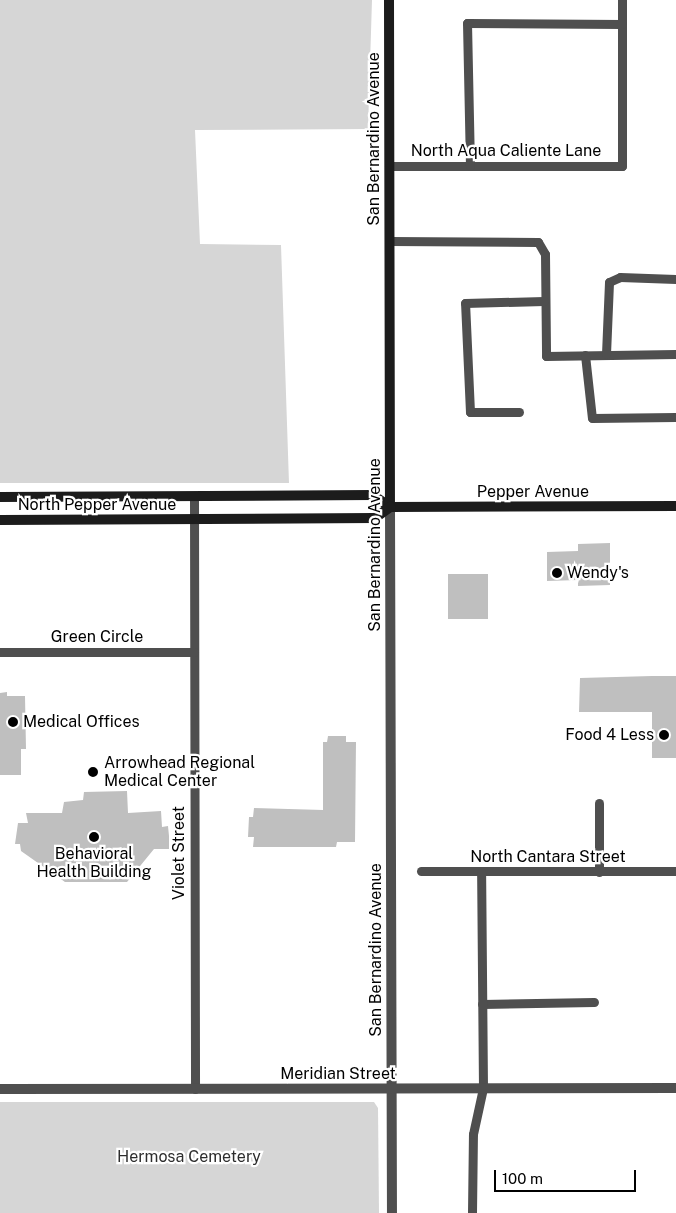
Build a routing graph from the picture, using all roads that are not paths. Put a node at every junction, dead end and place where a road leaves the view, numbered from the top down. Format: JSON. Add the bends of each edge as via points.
{"nodes":[{"id":1,"x":389,"y":0,"type":"edge"},
{"id":2,"x":622,"y":0,"type":"edge"},
{"id":3,"x":622,"y":24,"type":"junction"},
{"id":4,"x":389,"y":166,"type":"junction"},
{"id":5,"x":470,"y":166,"type":"junction"},
{"id":6,"x":390,"y":241,"type":"junction"},
{"id":7,"x":676,"y":279,"type":"edge"},
{"id":8,"x":544,"y":301,"type":"junction"},
{"id":9,"x":606,"y":354,"type":"junction"},
{"id":10,"x":676,"y":354,"type":"edge"},
{"id":11,"x":585,"y":355,"type":"junction"},
{"id":12,"x":519,"y":412,"type":"dead end"},
{"id":13,"x":676,"y":418,"type":"edge"},
{"id":14,"x":0,"y":497,"type":"edge"},
{"id":15,"x":194,"y":497,"type":"junction"},
{"id":16,"x":676,"y":506,"type":"edge"},
{"id":17,"x":390,"y":507,"type":"junction"},
{"id":18,"x":194,"y":519,"type":"junction"},
{"id":19,"x":0,"y":520,"type":"edge"},
{"id":20,"x":0,"y":652,"type":"edge"},
{"id":21,"x":194,"y":652,"type":"junction"},
{"id":22,"x":600,"y":803,"type":"dead end"},
{"id":23,"x":421,"y":871,"type":"dead end"},
{"id":24,"x":676,"y":871,"type":"edge"},
{"id":25,"x":481,"y":872,"type":"junction"},
{"id":26,"x":599,"y":872,"type":"junction"},
{"id":27,"x":594,"y":1002,"type":"dead end"},
{"id":28,"x":482,"y":1004,"type":"junction"},
{"id":29,"x":483,"y":1088,"type":"junction"},
{"id":30,"x":676,"y":1088,"type":"edge"},
{"id":31,"x":0,"y":1089,"type":"edge"},
{"id":32,"x":195,"y":1089,"type":"junction"},
{"id":33,"x":391,"y":1089,"type":"junction"},
{"id":34,"x":392,"y":1213,"type":"edge"},
{"id":35,"x":472,"y":1213,"type":"edge"}],
"edges":[{"from":1,"to":4,"type":"main road","name":"San Bernardino Avenue"},
{"from":2,"to":3,"type":"street"},
{"from":3,"to":5,"type":"street","name":"North Aqua Caliente Lane","via":[[622,166]]},
{"from":3,"to":5,"type":"street","via":[[467,23]]},
{"from":4,"to":5,"type":"street","name":"North Aqua Caliente Lane"},
{"from":4,"to":6,"type":"main road","name":"San Bernardino Avenue"},
{"from":6,"to":8,"type":"street","via":[[538,242],[545,254]]},
{"from":6,"to":17,"type":"main road","name":"San Bernardino Avenue"},
{"from":7,"to":9,"type":"street","via":[[620,277],[609,282]]},
{"from":8,"to":11,"type":"street","via":[[546,356]]},
{"from":8,"to":12,"type":"street","via":[[465,303],[470,412]]},
{"from":9,"to":10,"type":"street"},
{"from":9,"to":11,"type":"street"},
{"from":11,"to":13,"type":"street","via":[[592,418]]},
{"from":14,"to":15,"type":"main road","name":"North Pepper Avenue"},
{"from":15,"to":17,"type":"main road","name":"Pepper Avenue","via":[[373,495]]},
{"from":15,"to":18,"type":"street","name":"Violet Street"},
{"from":16,"to":17,"type":"main road","name":"Pepper Avenue"},
{"from":17,"to":18,"type":"main road","name":"Pepper Avenue","via":[[376,518]]},
{"from":17,"to":33,"type":"street","name":"San Bernardino Avenue"},
{"from":18,"to":19,"type":"main road","name":"North Pepper Avenue"},
{"from":18,"to":21,"type":"street","name":"Violet Street"},
{"from":20,"to":21,"type":"street","name":"Green Circle"},
{"from":21,"to":32,"type":"street","name":"Violet Street"},
{"from":22,"to":26,"type":"street"},
{"from":23,"to":25,"type":"street","name":"North Cantara Street"},
{"from":24,"to":26,"type":"street","name":"North Cantara Street"},
{"from":25,"to":26,"type":"street","name":"North Cantara Street"},
{"from":25,"to":28,"type":"street"},
{"from":27,"to":28,"type":"street"},
{"from":28,"to":29,"type":"street"},
{"from":29,"to":30,"type":"street","name":"Meridian Street"},
{"from":29,"to":33,"type":"street","name":"Meridian Street"},
{"from":29,"to":35,"type":"street","via":[[473,1134]]},
{"from":31,"to":32,"type":"street","name":"Meridian Street"},
{"from":32,"to":33,"type":"street","name":"Meridian Street"},
{"from":33,"to":34,"type":"street","name":"San Bernardino Avenue"}]}
